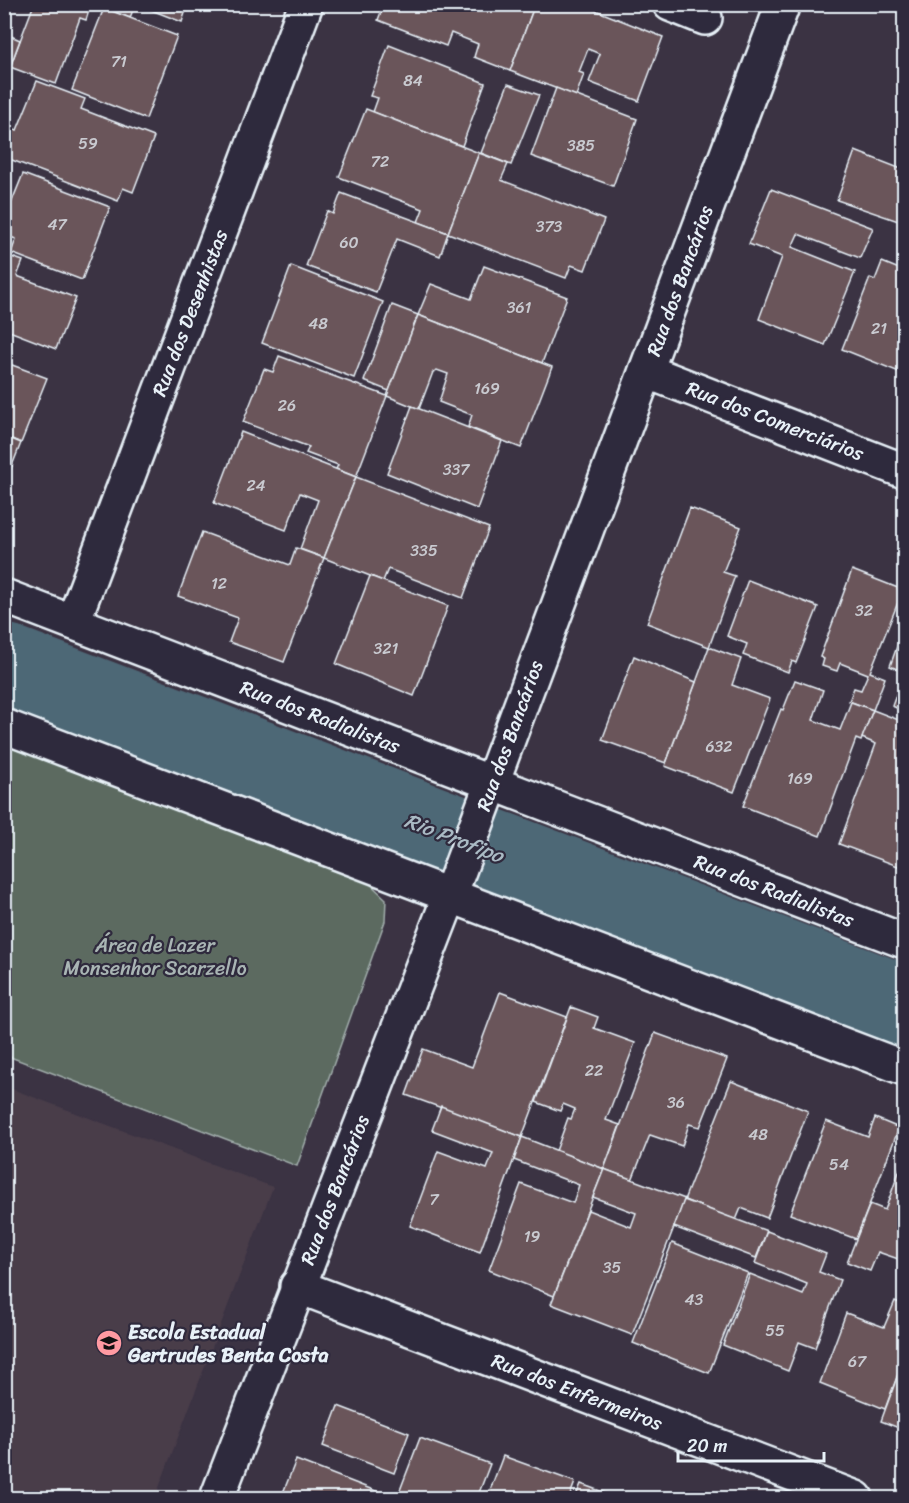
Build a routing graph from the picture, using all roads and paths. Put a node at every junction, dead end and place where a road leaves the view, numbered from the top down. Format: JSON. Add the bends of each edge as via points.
{"nodes":[{"id":1,"x":306,"y":4,"type":"edge"},
{"id":2,"x":670,"y":4,"type":"edge"},
{"id":3,"x":783,"y":4,"type":"edge"},
{"id":4,"x":705,"y":18,"type":"dead end"},
{"id":5,"x":646,"y":371,"type":"junction"},
{"id":6,"x":904,"y":471,"type":"edge"},
{"id":7,"x":4,"y":596,"type":"edge"},
{"id":8,"x":73,"y":622,"type":"junction"},
{"id":9,"x":4,"y":726,"type":"edge"},
{"id":10,"x":493,"y":783,"type":"junction"},
{"id":11,"x":450,"y":895,"type":"junction"},
{"id":12,"x":904,"y":941,"type":"edge"},
{"id":13,"x":904,"y":1068,"type":"edge"},
{"id":14,"x":297,"y":1286,"type":"junction"},
{"id":15,"x":216,"y":1498,"type":"edge"},
{"id":16,"x":856,"y":1498,"type":"edge"}],
"edges":[{"from":1,"to":8,"type":"street","name":"Rua dos Desenhistas"},
{"from":2,"to":4,"type":"street"},
{"from":3,"to":5,"type":"street","name":"Rua dos Bancários"},
{"from":5,"to":6,"type":"street","name":"Rua dos Comerciários"},
{"from":5,"to":10,"type":"street","name":"Rua dos Bancários"},
{"from":7,"to":8,"type":"street","name":"Rua dos Radialistas"},
{"from":8,"to":10,"type":"street","name":"Rua dos Radialistas"},
{"from":9,"to":11,"type":"street"},
{"from":10,"to":11,"type":"street","name":"Rua dos Bancários"},
{"from":10,"to":12,"type":"street","name":"Rua dos Radialistas"},
{"from":11,"to":13,"type":"street"},
{"from":11,"to":14,"type":"street","name":"Rua dos Bancários"},
{"from":14,"to":15,"type":"street","name":"Rua dos Bancários"},
{"from":14,"to":16,"type":"street","name":"Rua dos Enfermeiros"}]}
